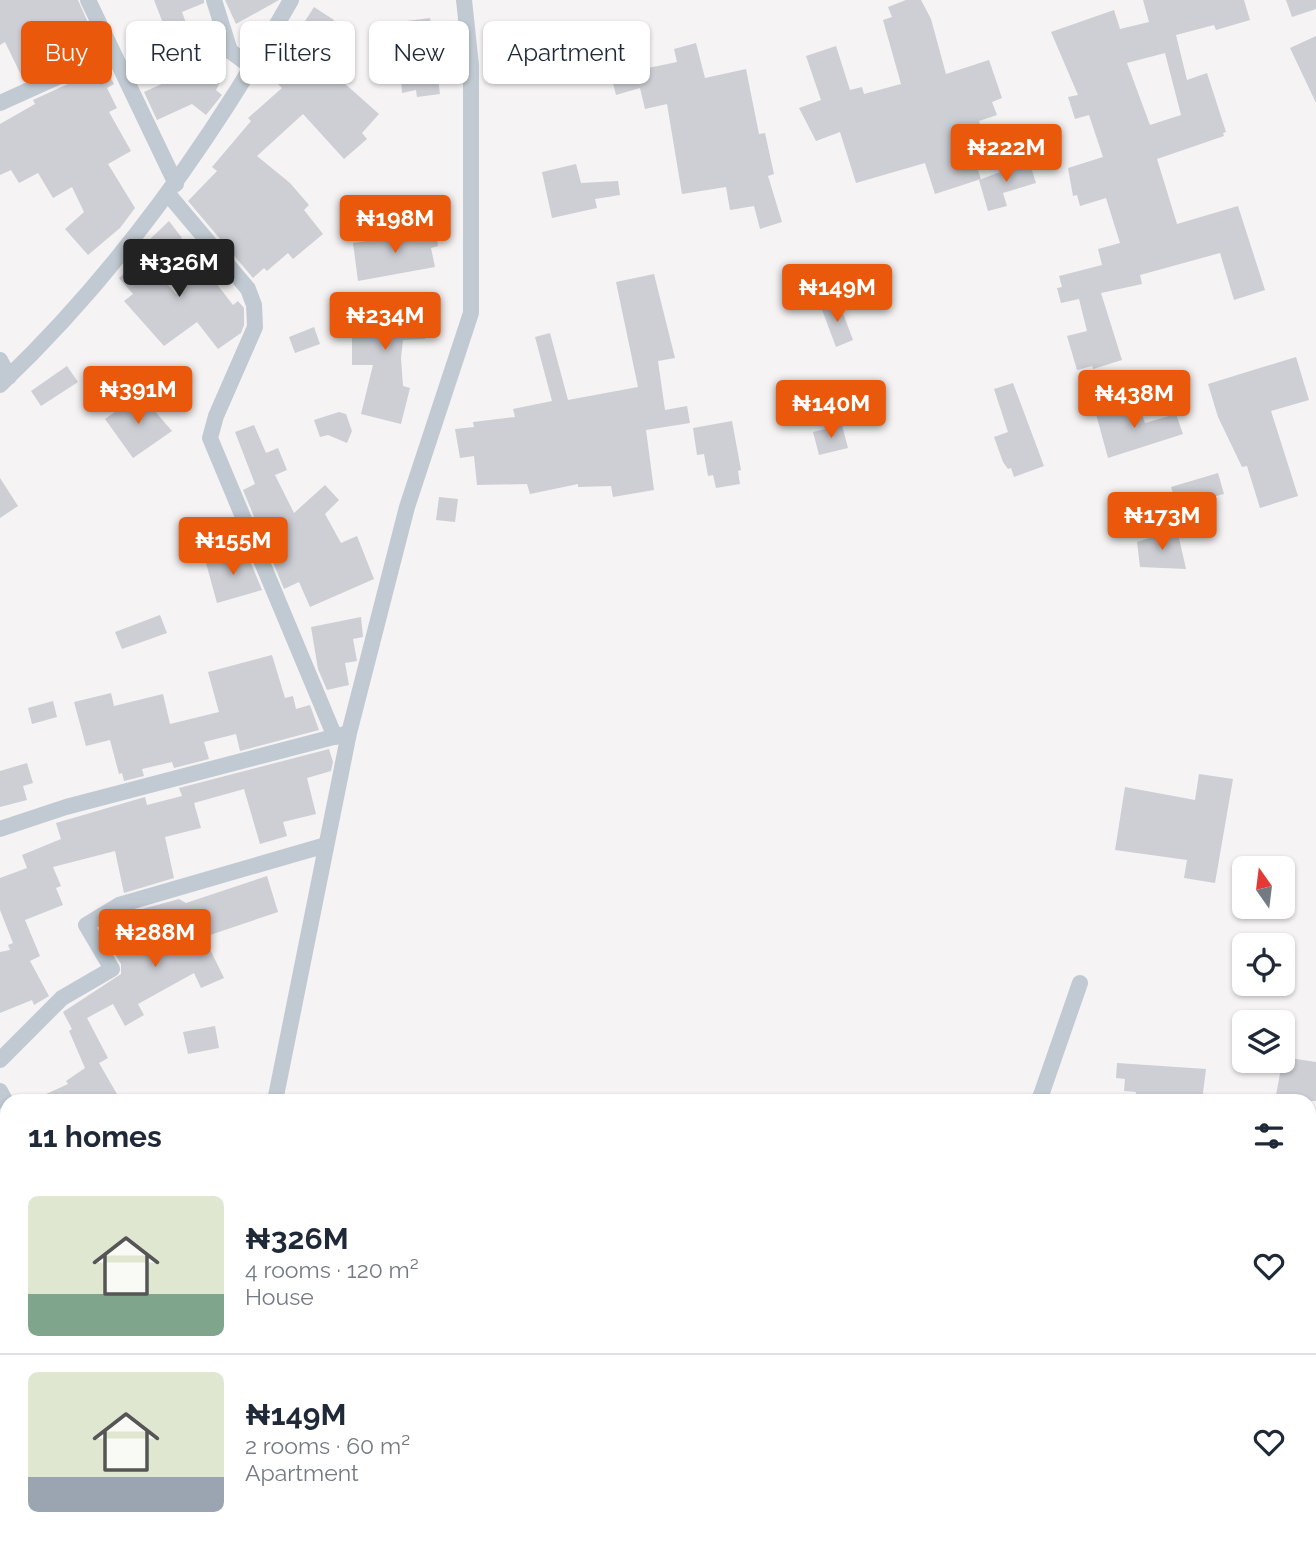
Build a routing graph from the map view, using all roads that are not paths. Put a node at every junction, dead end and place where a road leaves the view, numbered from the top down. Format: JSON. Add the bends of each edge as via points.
{"nodes":[{"id":1,"x":88,"y":0,"type":"edge"},
{"id":2,"x":214,"y":0,"type":"edge"},
{"id":3,"x":291,"y":0,"type":"edge"},
{"id":4,"x":464,"y":0,"type":"edge"},
{"id":5,"x":279,"y":21,"type":"edge"},
{"id":6,"x":113,"y":52,"type":"junction"},
{"id":7,"x":240,"y":58,"type":"edge"},
{"id":8,"x":241,"y":84,"type":"edge"},
{"id":9,"x":0,"y":103,"type":"edge"},
{"id":10,"x":172,"y":189,"type":"junction"},
{"id":11,"x":0,"y":360,"type":"edge"},
{"id":12,"x":4,"y":381,"type":"edge"},
{"id":13,"x":342,"y":735,"type":"junction"},
{"id":14,"x":0,"y":829,"type":"edge"},
{"id":15,"x":326,"y":845,"type":"junction"},
{"id":16,"x":1080,"y":983,"type":"dead end"},
{"id":17,"x":0,"y":1060,"type":"edge"},
{"id":18,"x":276,"y":1094,"type":"edge"},
{"id":19,"x":1041,"y":1094,"type":"edge"}],
"edges":[{"from":1,"to":6,"type":"street"},
{"from":2,"to":7,"type":"street","via":[[230,51]]},
{"from":3,"to":5,"type":"street"},
{"from":4,"to":13,"type":"street","via":[[471,65],[471,313],[407,507]]},
{"from":6,"to":9,"type":"street"},
{"from":6,"to":10,"type":"street"},
{"from":8,"to":10,"type":"street"},
{"from":10,"to":12,"type":"street","via":[[57,331]]},
{"from":10,"to":13,"type":"street","via":[[248,289],[254,305],[255,327],[210,438]]},
{"from":11,"to":12,"type":"street"},
{"from":13,"to":14,"type":"street","via":[[66,807]]},
{"from":13,"to":15,"type":"street"},
{"from":15,"to":17,"type":"street","via":[[119,905],[86,925],[112,969],[62,998]]},
{"from":15,"to":18,"type":"street"},
{"from":16,"to":19,"type":"street"}]}
